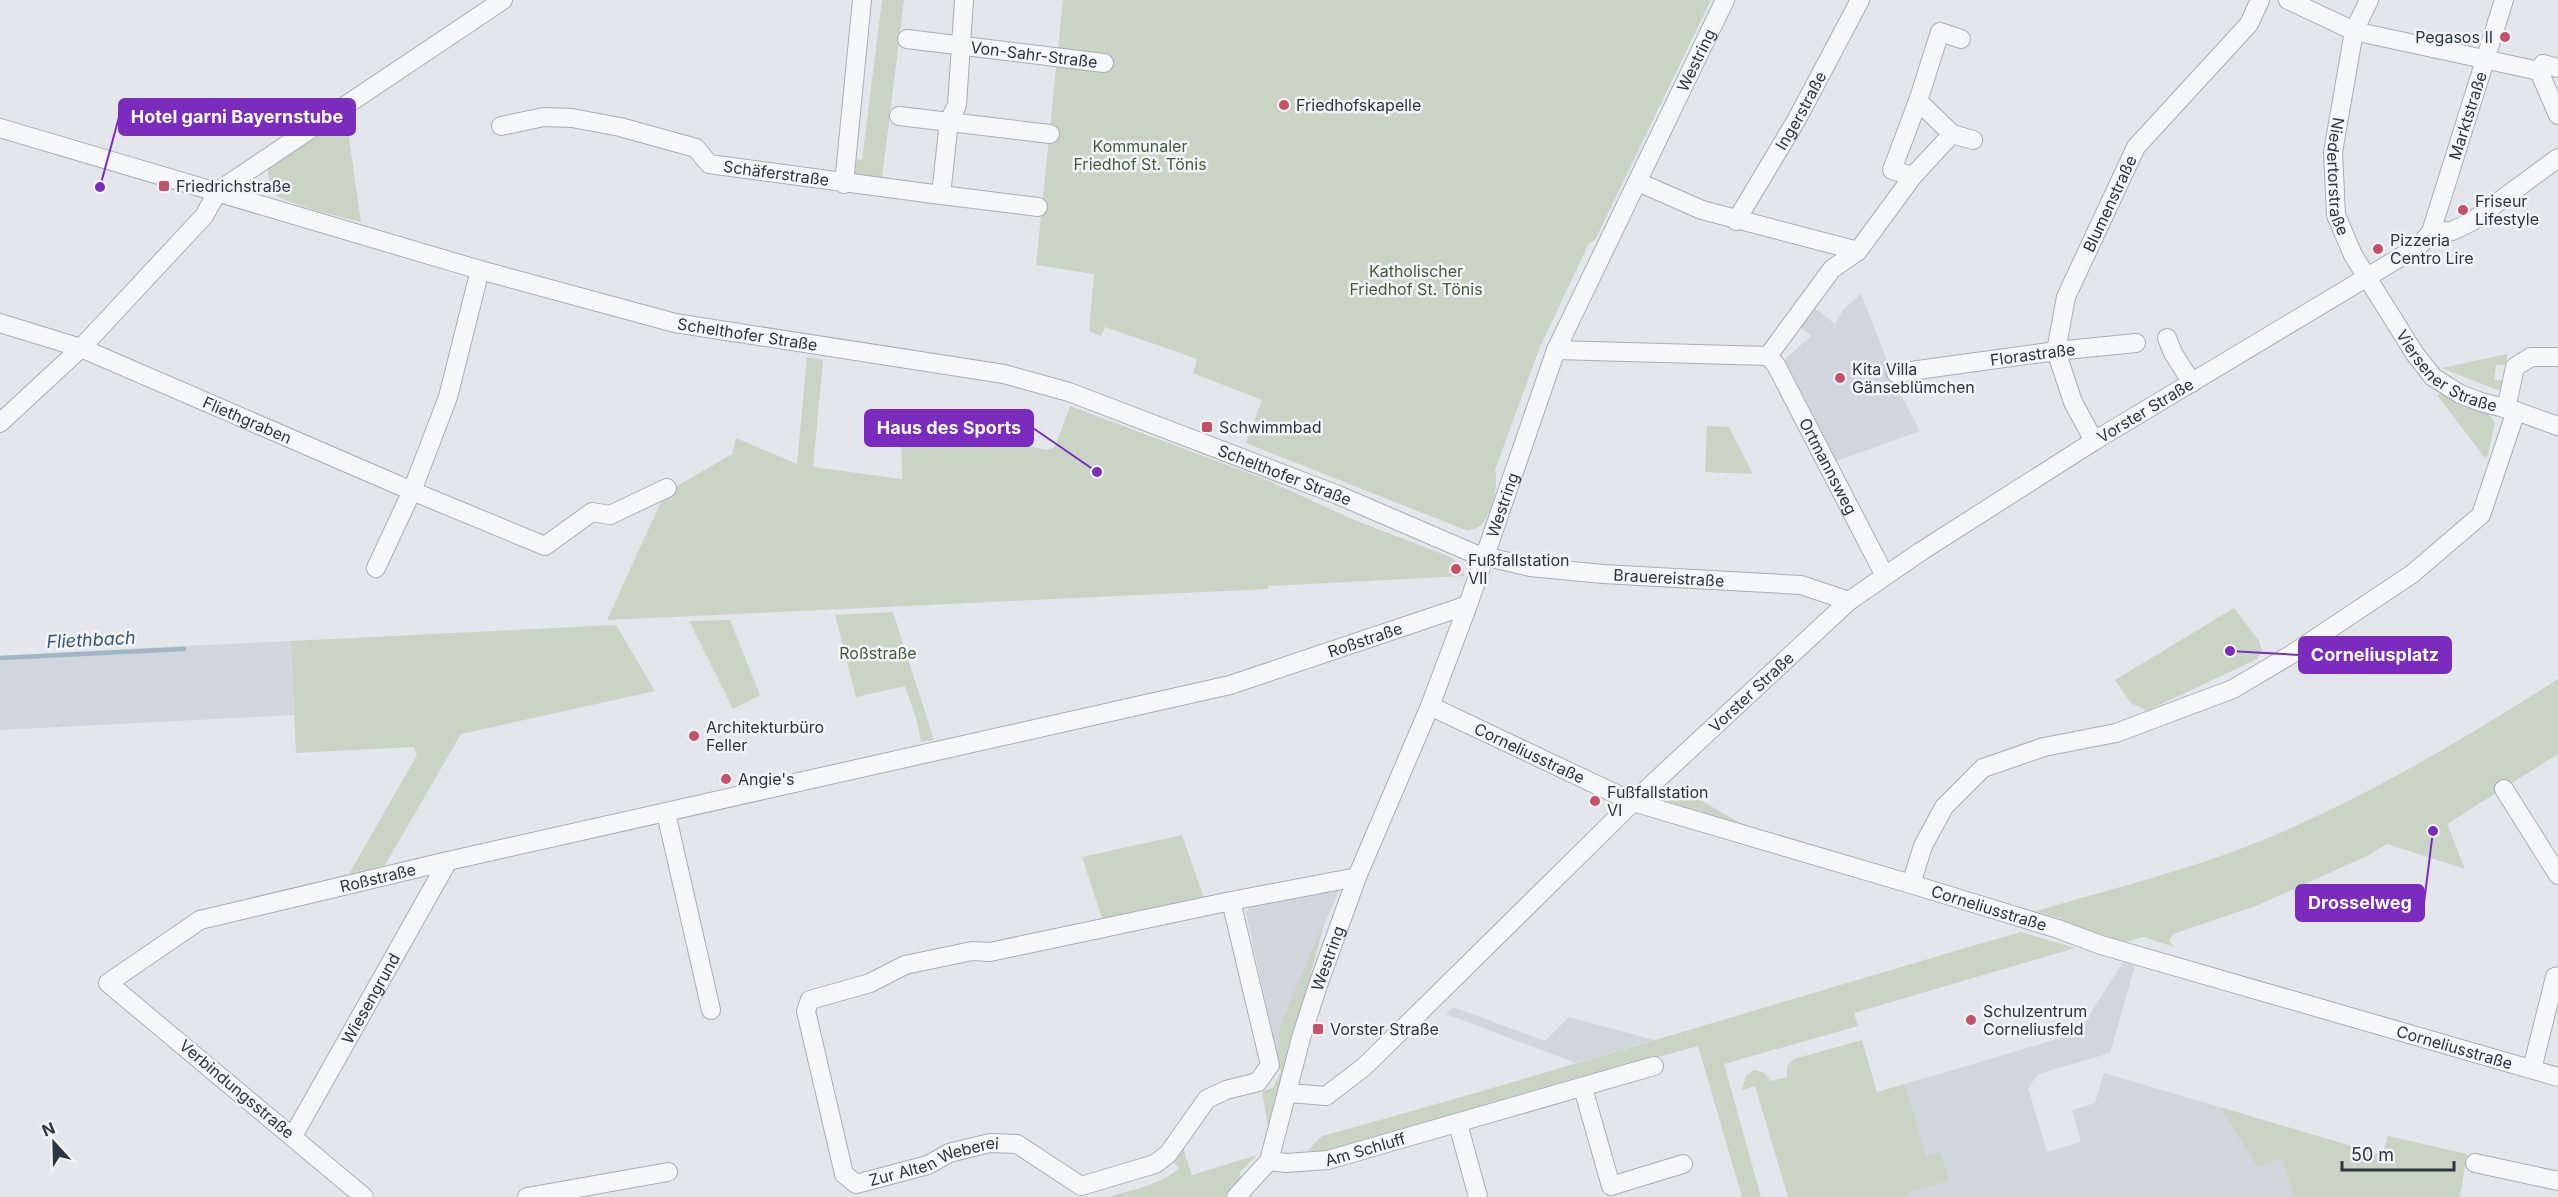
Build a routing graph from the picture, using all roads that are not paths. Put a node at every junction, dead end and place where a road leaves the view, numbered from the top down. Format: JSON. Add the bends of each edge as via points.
{"nodes":[{"id":1,"x":503,"y":0,"type":"edge"},
{"id":2,"x":862,"y":0,"type":"edge"},
{"id":3,"x":964,"y":0,"type":"edge"},
{"id":4,"x":1725,"y":0,"type":"edge"},
{"id":5,"x":1860,"y":0,"type":"edge"},
{"id":6,"x":2260,"y":0,"type":"edge"},
{"id":7,"x":2289,"y":0,"type":"edge"},
{"id":8,"x":2369,"y":0,"type":"edge"},
{"id":9,"x":2504,"y":0,"type":"edge"},
{"id":10,"x":2354,"y":31,"type":"junction"},
{"id":11,"x":907,"y":39,"type":"dead end"},
{"id":12,"x":1961,"y":39,"type":"dead end"},
{"id":13,"x":962,"y":45,"type":"junction"},
{"id":14,"x":2486,"y":61,"type":"junction"},
{"id":15,"x":1104,"y":63,"type":"dead end"},
{"id":16,"x":2558,"y":68,"type":"edge"},
{"id":17,"x":2539,"y":71,"type":"junction"},
{"id":18,"x":1918,"y":101,"type":"junction"},
{"id":19,"x":2558,"y":115,"type":"edge"},
{"id":20,"x":899,"y":116,"type":"dead end"},
{"id":21,"x":949,"y":121,"type":"junction"},
{"id":22,"x":501,"y":126,"type":"dead end"},
{"id":23,"x":0,"y":128,"type":"edge"},
{"id":24,"x":1050,"y":134,"type":"dead end"},
{"id":25,"x":1952,"y":134,"type":"junction"},
{"id":26,"x":1973,"y":140,"type":"dead end"},
{"id":27,"x":2558,"y":158,"type":"edge"},
{"id":28,"x":1913,"y":176,"type":"junction"},
{"id":29,"x":1638,"y":182,"type":"junction"},
{"id":30,"x":844,"y":184,"type":"junction"},
{"id":31,"x":218,"y":191,"type":"junction"},
{"id":32,"x":941,"y":195,"type":"junction"},
{"id":33,"x":1038,"y":207,"type":"dead end"},
{"id":34,"x":1736,"y":221,"type":"junction"},
{"id":35,"x":2431,"y":232,"type":"junction"},
{"id":36,"x":1858,"y":251,"type":"junction"},
{"id":37,"x":480,"y":270,"type":"junction"},
{"id":38,"x":2367,"y":277,"type":"junction"},
{"id":39,"x":0,"y":323,"type":"edge"},
{"id":40,"x":2167,"y":338,"type":"dead end"},
{"id":41,"x":2136,"y":343,"type":"dead end"},
{"id":42,"x":81,"y":348,"type":"junction"},
{"id":43,"x":1556,"y":350,"type":"junction"},
{"id":44,"x":2056,"y":351,"type":"junction"},
{"id":45,"x":1768,"y":356,"type":"junction"},
{"id":46,"x":2558,"y":357,"type":"edge"},
{"id":47,"x":1896,"y":373,"type":"dead end"},
{"id":48,"x":2192,"y":383,"type":"junction"},
{"id":49,"x":2511,"y":410,"type":"junction"},
{"id":50,"x":0,"y":423,"type":"edge"},
{"id":51,"x":2558,"y":426,"type":"edge"},
{"id":52,"x":2094,"y":441,"type":"junction"},
{"id":53,"x":667,"y":488,"type":"dead end"},
{"id":54,"x":412,"y":491,"type":"junction"},
{"id":55,"x":1486,"y":556,"type":"junction"},
{"id":56,"x":376,"y":568,"type":"dead end"},
{"id":57,"x":1885,"y":576,"type":"junction"},
{"id":58,"x":1849,"y":601,"type":"junction"},
{"id":59,"x":1468,"y":606,"type":"junction"},
{"id":60,"x":1430,"y":706,"type":"junction"},
{"id":61,"x":2504,"y":789,"type":"dead end"},
{"id":62,"x":1633,"y":802,"type":"junction"},
{"id":63,"x":666,"y":813,"type":"junction"},
{"id":64,"x":448,"y":861,"type":"junction"},
{"id":65,"x":2558,"y":875,"type":"edge"},
{"id":66,"x":1357,"y":877,"type":"junction"},
{"id":67,"x":1911,"y":884,"type":"junction"},
{"id":68,"x":1231,"y":901,"type":"junction"},
{"id":69,"x":2558,"y":976,"type":"edge"},
{"id":70,"x":108,"y":983,"type":"joint"},
{"id":71,"x":711,"y":1010,"type":"dead end"},
{"id":72,"x":1654,"y":1066,"type":"dead end"},
{"id":73,"x":2532,"y":1069,"type":"junction"},
{"id":74,"x":2558,"y":1077,"type":"edge"},
{"id":75,"x":1583,"y":1088,"type":"junction"},
{"id":76,"x":1288,"y":1093,"type":"junction"},
{"id":77,"x":1458,"y":1124,"type":"junction"},
{"id":78,"x":293,"y":1136,"type":"junction"},
{"id":79,"x":1269,"y":1161,"type":"junction"},
{"id":80,"x":2475,"y":1163,"type":"dead end"},
{"id":81,"x":1683,"y":1164,"type":"dead end"},
{"id":82,"x":668,"y":1172,"type":"dead end"},
{"id":83,"x":2558,"y":1181,"type":"edge"},
{"id":84,"x":364,"y":1197,"type":"edge"},
{"id":85,"x":526,"y":1197,"type":"edge"},
{"id":86,"x":1236,"y":1197,"type":"edge"},
{"id":87,"x":1478,"y":1197,"type":"edge"}],
"edges":[{"from":1,"to":31,"type":"street"},
{"from":2,"to":30,"type":"street","name":"Schäferstraße"},
{"from":3,"to":13,"type":"street","name":"Von-Sahr-Straße"},
{"from":4,"to":29,"type":"street","name":"Westring"},
{"from":5,"to":34,"type":"street","name":"Ingerstraße","via":[[1797,119]]},
{"from":6,"to":44,"type":"street","name":"Blumenstraße","via":[[2249,24],[2136,147],[2066,297]]},
{"from":7,"to":10,"type":"street"},
{"from":8,"to":10,"type":"street","name":"Niedertorstraße"},
{"from":9,"to":14,"type":"street","name":"Marktstraße"},
{"from":10,"to":14,"type":"street"},
{"from":10,"to":38,"type":"street","name":"Niedertorstraße","via":[[2333,153],[2336,215]]},
{"from":11,"to":13,"type":"street","name":"Von-Sahr-Straße"},
{"from":12,"to":18,"type":"street","via":[[1940,32]]},
{"from":13,"to":15,"type":"street","name":"Von-Sahr-Straße"},
{"from":13,"to":21,"type":"street","name":"Von-Sahr-Straße","via":[[957,105]]},
{"from":14,"to":17,"type":"street"},
{"from":14,"to":35,"type":"street","name":"Marktstraße"},
{"from":16,"to":17,"type":"street","via":[[2543,64]]},
{"from":17,"to":19,"type":"street"},
{"from":18,"to":25,"type":"street"},
{"from":18,"to":28,"type":"street","via":[[1892,170]]},
{"from":20,"to":21,"type":"street"},
{"from":21,"to":24,"type":"street"},
{"from":21,"to":32,"type":"street","name":"Von-Sahr-Straße"},
{"from":22,"to":30,"type":"street","name":"Schäferstraße","via":[[544,117],[572,118],[696,148],[709,164]]},
{"from":23,"to":31,"type":"street","name":"Schelthofer Straße"},
{"from":25,"to":26,"type":"street"},
{"from":25,"to":28,"type":"street"},
{"from":27,"to":35,"type":"street","via":[[2471,222],[2452,231]]},
{"from":28,"to":36,"type":"street"},
{"from":29,"to":34,"type":"street"},
{"from":29,"to":43,"type":"street","name":"Westring"},
{"from":30,"to":32,"type":"street"},
{"from":31,"to":37,"type":"street","name":"Schelthofer Straße"},
{"from":31,"to":42,"type":"street","via":[[204,216]]},
{"from":32,"to":33,"type":"street"},
{"from":34,"to":36,"type":"street"},
{"from":35,"to":38,"type":"street","name":"Vorster Straße","via":[[2419,246]]},
{"from":36,"to":45,"type":"street","via":[[1832,269]]},
{"from":37,"to":54,"type":"street","via":[[448,397]]},
{"from":37,"to":55,"type":"street","name":"Schelthofer Straße","via":[[675,323],[1004,374],[1069,392]]},
{"from":38,"to":48,"type":"street","name":"Vorster Straße"},
{"from":38,"to":49,"type":"street","name":"Viersener Straße","via":[[2433,377],[2460,394]]},
{"from":39,"to":42,"type":"street","name":"Fliethgraben"},
{"from":40,"to":48,"type":"street"},
{"from":41,"to":44,"type":"street","name":"Florastraße"},
{"from":42,"to":50,"type":"street"},
{"from":42,"to":54,"type":"street","name":"Fliethgraben"},
{"from":43,"to":45,"type":"street"},
{"from":43,"to":55,"type":"street","name":"Westring"},
{"from":44,"to":47,"type":"street","name":"Florastraße"},
{"from":44,"to":52,"type":"street","name":"Blumenstraße","via":[[2073,402]]},
{"from":45,"to":57,"type":"street","name":"Ortmannsweg"},
{"from":46,"to":49,"type":"street","via":[[2531,357],[2515,367]]},
{"from":48,"to":52,"type":"street","name":"Vorster Straße"},
{"from":49,"to":51,"type":"street","name":"Viersener Straße"},
{"from":49,"to":67,"type":"street","via":[[2481,515],[2412,574],[2233,689],[2116,733],[2044,747],[1983,768],[1944,807],[1923,846]]},
{"from":52,"to":57,"type":"street","name":"Vorster Straße"},
{"from":53,"to":54,"type":"street","name":"Fliethgraben","via":[[610,516],[592,512],[544,546]]},
{"from":54,"to":56,"type":"street"},
{"from":55,"to":58,"type":"street","name":"Brauereistraße","via":[[1530,567],[1603,574],[1802,585]]},
{"from":55,"to":59,"type":"street","name":"Westring"},
{"from":57,"to":58,"type":"street","name":"Vorster Straße"},
{"from":58,"to":62,"type":"street","name":"Vorster Straße"},
{"from":59,"to":60,"type":"street","name":"Westring"},
{"from":59,"to":63,"type":"street","name":"Roßstraße","via":[[1230,685]]},
{"from":60,"to":62,"type":"street","name":"Corneliusstraße"},
{"from":60,"to":66,"type":"street","name":"Westring"},
{"from":61,"to":65,"type":"street"},
{"from":62,"to":67,"type":"street","name":"Corneliusstraße"},
{"from":62,"to":76,"type":"street","name":"Vorster Straße","via":[[1364,1067],[1326,1096]]},
{"from":63,"to":64,"type":"street","name":"Roßstraße"},
{"from":63,"to":71,"type":"street"},
{"from":64,"to":70,"type":"street","name":"Roßstraße","via":[[200,920]]},
{"from":64,"to":78,"type":"street","name":"Wiesengrund"},
{"from":66,"to":68,"type":"street","name":"Zur Alten Weberei"},
{"from":66,"to":76,"type":"street","name":"Westring","via":[[1307,1021]]},
{"from":67,"to":73,"type":"street","name":"Corneliusstraße","via":[[2101,945]]},
{"from":68,"to":68,"type":"street","name":"Zur Alten Weberei","via":[[1270,1065],[1258,1082],[1207,1099],[1168,1154],[1155,1164],[1081,1186],[1017,1144],[990,1143],[856,1184],[844,1174],[806,1011],[810,1000],[870,983],[905,965],[972,951],[990,952]]},
{"from":69,"to":73,"type":"street"},
{"from":70,"to":78,"type":"street","name":"Verbindungsstraße"},
{"from":72,"to":75,"type":"street","name":"Am Schluff"},
{"from":73,"to":74,"type":"street","name":"Corneliusstraße"},
{"from":75,"to":77,"type":"street","name":"Am Schluff"},
{"from":75,"to":81,"type":"street","via":[[1611,1186]]},
{"from":76,"to":79,"type":"street"},
{"from":77,"to":79,"type":"street","name":"Am Schluff","via":[[1328,1160]]},
{"from":77,"to":87,"type":"street"},
{"from":78,"to":84,"type":"street","name":"Verbindungsstraße"},
{"from":79,"to":86,"type":"street"},
{"from":80,"to":83,"type":"street"},
{"from":82,"to":85,"type":"street"}]}
